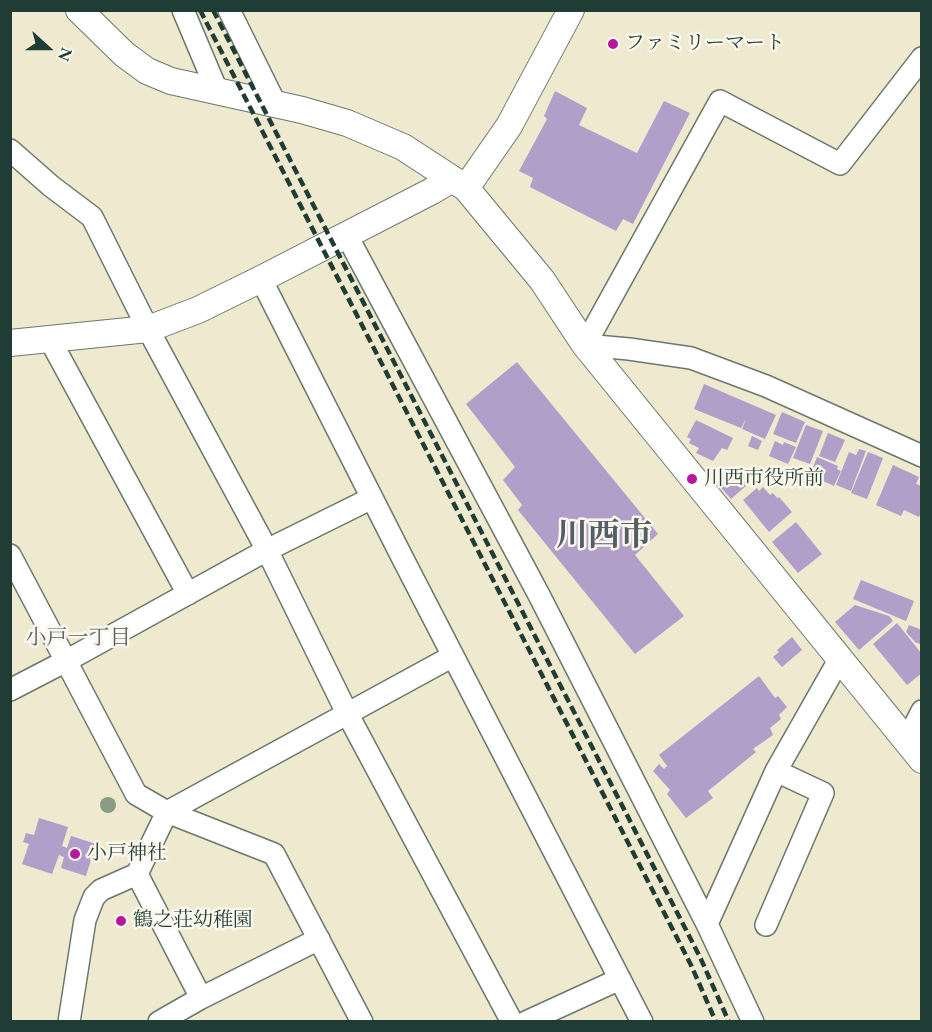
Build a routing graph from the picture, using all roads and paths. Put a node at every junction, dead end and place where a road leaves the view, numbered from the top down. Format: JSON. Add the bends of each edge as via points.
{"nodes":[{"id":1,"x":79,"y":10,"type":"edge"},
{"id":2,"x":183,"y":10,"type":"edge"},
{"id":3,"x":229,"y":10,"type":"edge"},
{"id":4,"x":571,"y":10,"type":"edge"},
{"id":5,"x":921,"y":58,"type":"edge"},
{"id":6,"x":218,"y":93,"type":"junction"},
{"id":7,"x":276,"y":105,"type":"junction"},
{"id":8,"x":10,"y":150,"type":"edge"},
{"id":9,"x":459,"y":184,"type":"junction"},
{"id":10,"x":346,"y":234,"type":"junction"},
{"id":11,"x":261,"y":279,"type":"junction"},
{"id":12,"x":148,"y":329,"type":"junction"},
{"id":13,"x":49,"y":338,"type":"junction"},
{"id":14,"x":10,"y":343,"type":"edge"},
{"id":15,"x":585,"y":345,"type":"junction"},
{"id":16,"x":921,"y":456,"type":"edge"},
{"id":17,"x":372,"y":498,"type":"junction"},
{"id":18,"x":267,"y":550,"type":"junction"},
{"id":19,"x":10,"y":555,"type":"edge"},
{"id":20,"x":188,"y":594,"type":"junction"},
{"id":21,"x":453,"y":656,"type":"junction"},
{"id":22,"x":839,"y":660,"type":"junction"},
{"id":23,"x":66,"y":661,"type":"junction"},
{"id":24,"x":10,"y":690,"type":"edge"},
{"id":25,"x":921,"y":711,"type":"edge"},
{"id":26,"x":347,"y":713,"type":"junction"},
{"id":27,"x":914,"y":751,"type":"edge"},
{"id":28,"x":776,"y":771,"type":"junction"},
{"id":29,"x":167,"y":812,"type":"junction"},
{"id":30,"x":137,"y":874,"type":"junction"},
{"id":31,"x":707,"y":924,"type":"junction"},
{"id":32,"x":766,"y":924,"type":"dead end"},
{"id":33,"x":319,"y":939,"type":"junction"},
{"id":34,"x":620,"y":979,"type":"junction"},
{"id":35,"x":201,"y":998,"type":"junction"},
{"id":36,"x":69,"y":1022,"type":"edge"},
{"id":37,"x":159,"y":1022,"type":"edge"},
{"id":38,"x":362,"y":1022,"type":"edge"},
{"id":39,"x":512,"y":1022,"type":"edge"},
{"id":40,"x":526,"y":1022,"type":"edge"},
{"id":41,"x":642,"y":1022,"type":"edge"},
{"id":42,"x":753,"y":1022,"type":"edge"}],
"edges":[{"from":1,"to":6,"type":"street","via":[[147,71]]},
{"from":2,"to":6,"type":"street"},
{"from":3,"to":7,"type":"street"},
{"from":4,"to":9,"type":"street","via":[[509,126]]},
{"from":5,"to":15,"type":"street","via":[[840,164],[720,101]]},
{"from":6,"to":7,"type":"street"},
{"from":7,"to":9,"type":"street","via":[[347,123],[403,147]]},
{"from":8,"to":12,"type":"street","via":[[92,217]]},
{"from":9,"to":10,"type":"street","via":[[432,191]]},
{"from":9,"to":15,"type":"street","via":[[542,280]]},
{"from":10,"to":11,"type":"street"},
{"from":10,"to":31,"type":"street","via":[[534,585]]},
{"from":11,"to":12,"type":"street"},
{"from":11,"to":17,"type":"street"},
{"from":12,"to":13,"type":"street"},
{"from":12,"to":18,"type":"street"},
{"from":13,"to":14,"type":"street"},
{"from":13,"to":20,"type":"street"},
{"from":15,"to":16,"type":"street","via":[[691,358],[766,386]]},
{"from":15,"to":22,"type":"street"},
{"from":17,"to":18,"type":"street"},
{"from":17,"to":21,"type":"street"},
{"from":18,"to":20,"type":"street"},
{"from":18,"to":26,"type":"street"},
{"from":19,"to":23,"type":"street"},
{"from":20,"to":23,"type":"street"},
{"from":21,"to":26,"type":"street"},
{"from":21,"to":34,"type":"street"},
{"from":22,"to":27,"type":"street"},
{"from":22,"to":28,"type":"street"},
{"from":23,"to":24,"type":"street"},
{"from":23,"to":29,"type":"street","via":[[136,794]]},
{"from":25,"to":27,"type":"street"},
{"from":26,"to":29,"type":"street"},
{"from":26,"to":39,"type":"street"},
{"from":28,"to":31,"type":"street"},
{"from":28,"to":32,"type":"street","via":[[823,793]]},
{"from":29,"to":30,"type":"street"},
{"from":29,"to":33,"type":"street","via":[[274,854]]},
{"from":30,"to":35,"type":"street"},
{"from":30,"to":36,"type":"street","via":[[94,897],[85,920]]},
{"from":31,"to":42,"type":"street"},
{"from":33,"to":35,"type":"street"},
{"from":33,"to":38,"type":"street"},
{"from":34,"to":40,"type":"street"},
{"from":34,"to":41,"type":"street"},
{"from":35,"to":37,"type":"street"}]}
